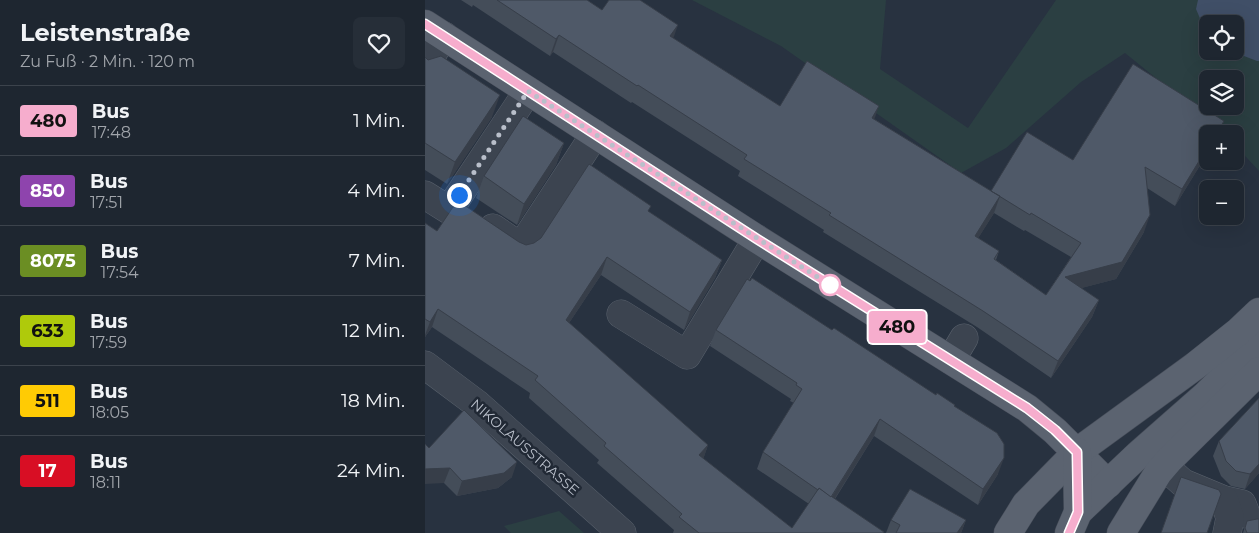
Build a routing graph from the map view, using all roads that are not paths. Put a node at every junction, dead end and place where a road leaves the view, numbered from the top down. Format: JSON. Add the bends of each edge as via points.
{"nodes":[{"id":1,"x":434,"y":30,"type":"edge"},
{"id":2,"x":425,"y":65,"type":"edge"},
{"id":3,"x":528,"y":91,"type":"junction"},
{"id":4,"x":595,"y":134,"type":"junction"},
{"id":5,"x":425,"y":194,"type":"edge"},
{"id":6,"x":466,"y":210,"type":"edge"},
{"id":7,"x":757,"y":239,"type":"junction"},
{"id":8,"x":1259,"y":312,"type":"edge"},
{"id":9,"x":621,"y":314,"type":"dead end"},
{"id":10,"x":1259,"y":343,"type":"edge"},
{"id":11,"x":425,"y":365,"type":"edge"},
{"id":12,"x":1259,"y":370,"type":"edge"},
{"id":13,"x":1077,"y":452,"type":"junction"},
{"id":14,"x":1164,"y":466,"type":"junction"},
{"id":15,"x":1108,"y":484,"type":"junction"},
{"id":16,"x":1232,"y":516,"type":"edge"},
{"id":17,"x":1073,"y":522,"type":"edge"},
{"id":18,"x":622,"y":533,"type":"edge"},
{"id":19,"x":1008,"y":533,"type":"edge"},
{"id":20,"x":1116,"y":533,"type":"edge"},
{"id":21,"x":1121,"y":533,"type":"edge"}],
"edges":[{"from":1,"to":2,"type":"street"},
{"from":1,"to":3,"type":"main road"},
{"from":3,"to":4,"type":"main road"},
{"from":3,"to":5,"type":"street","via":[[449,210]]},
{"from":4,"to":6,"type":"street","via":[[521,247]]},
{"from":4,"to":7,"type":"main road"},
{"from":7,"to":9,"type":"street","via":[[687,355]]},
{"from":7,"to":13,"type":"main road","via":[[957,349]]},
{"from":8,"to":13,"type":"main road","via":[[1188,371]]},
{"from":10,"to":15,"type":"main road"},
{"from":11,"to":18,"type":"street","name":"NIKOLAUSSTRASSE","via":[[477,404]]},
{"from":12,"to":14,"type":"main road"},
{"from":13,"to":15,"type":"main road"},
{"from":13,"to":17,"type":"main road"},
{"from":13,"to":19,"type":"main road","via":[[1026,504]]},
{"from":14,"to":16,"type":"street"},
{"from":14,"to":21,"type":"main road"},
{"from":15,"to":17,"type":"main road"},
{"from":15,"to":20,"type":"main road"}]}
